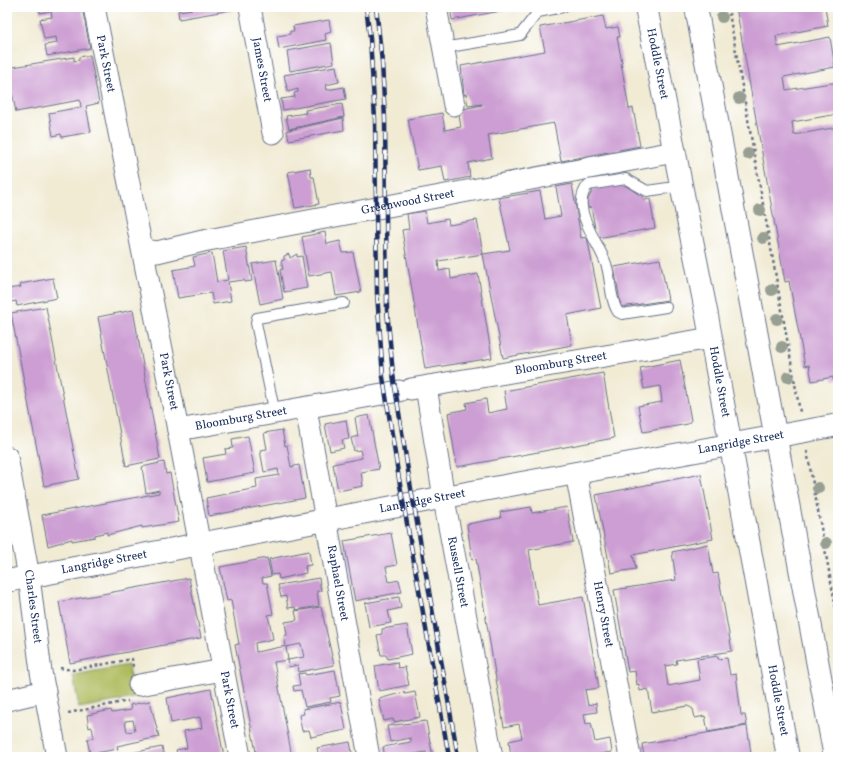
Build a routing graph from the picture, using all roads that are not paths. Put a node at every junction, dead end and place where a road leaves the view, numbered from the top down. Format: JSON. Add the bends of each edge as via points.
{"nodes":[{"id":1,"x":94,"y":7,"type":"edge"},
{"id":2,"x":250,"y":7,"type":"edge"},
{"id":3,"x":436,"y":7,"type":"edge"},
{"id":4,"x":563,"y":7,"type":"edge"},
{"id":5,"x":646,"y":7,"type":"edge"},
{"id":6,"x":696,"y":7,"type":"edge"},
{"id":7,"x":443,"y":48,"type":"junction"},
{"id":8,"x":454,"y":105,"type":"dead end"},
{"id":9,"x":273,"y":133,"type":"dead end"},
{"id":10,"x":674,"y":152,"type":"junction"},
{"id":11,"x":682,"y":186,"type":"junction"},
{"id":12,"x":143,"y":250,"type":"junction"},
{"id":13,"x":344,"y":304,"type":"dead end"},
{"id":14,"x":666,"y":307,"type":"dead end"},
{"id":15,"x":711,"y":338,"type":"junction"},
{"id":16,"x":413,"y":389,"type":"junction"},
{"id":17,"x":306,"y":409,"type":"junction"},
{"id":18,"x":275,"y":414,"type":"junction"},
{"id":19,"x":838,"y":425,"type":"edge"},
{"id":20,"x":178,"y":430,"type":"junction"},
{"id":21,"x":775,"y":436,"type":"junction"},
{"id":22,"x":731,"y":444,"type":"junction"},
{"id":23,"x":7,"y":457,"type":"edge"},
{"id":24,"x":576,"y":473,"type":"junction"},
{"id":25,"x":445,"y":497,"type":"junction"},
{"id":26,"x":325,"y":520,"type":"junction"},
{"id":27,"x":200,"y":544,"type":"junction"},
{"id":28,"x":29,"y":577,"type":"junction"},
{"id":29,"x":7,"y":581,"type":"edge"},
{"id":30,"x":223,"y":670,"type":"junction"},
{"id":31,"x":43,"y":682,"type":"junction"},
{"id":32,"x":135,"y":686,"type":"road end"},
{"id":33,"x":7,"y":700,"type":"edge"},
{"id":34,"x":57,"y":757,"type":"edge"},
{"id":35,"x":240,"y":757,"type":"edge"},
{"id":36,"x":369,"y":757,"type":"edge"},
{"id":37,"x":492,"y":757,"type":"edge"},
{"id":38,"x":630,"y":757,"type":"edge"},
{"id":39,"x":788,"y":757,"type":"edge"},
{"id":40,"x":835,"y":757,"type":"edge"}],
"edges":[{"from":1,"to":12,"type":"street","name":"Park Street"},
{"from":2,"to":9,"type":"street","name":"James Street"},
{"from":3,"to":7,"type":"street"},
{"from":4,"to":7,"type":"lane","via":[[538,12],[520,34]]},
{"from":5,"to":10,"type":"main road","name":"Hoddle Street"},
{"from":6,"to":21,"type":"main road"},
{"from":7,"to":8,"type":"street"},
{"from":10,"to":11,"type":"main road","name":"Hoddle Street"},
{"from":10,"to":12,"type":"street","name":"Greenwood Street","via":[[203,240],[164,250]]},
{"from":11,"to":14,"type":"lane","via":[[647,191],[626,179],[588,185],[582,192],[590,233],[607,266],[618,312],[622,314]]},
{"from":11,"to":15,"type":"main road","name":"Hoddle Street"},
{"from":12,"to":20,"type":"street","name":"Park Street"},
{"from":13,"to":18,"type":"lane","via":[[257,318]]},
{"from":15,"to":16,"type":"street","name":"Bloomburg Street"},
{"from":15,"to":22,"type":"main road","name":"Hoddle Street"},
{"from":16,"to":17,"type":"street","name":"Bloomburg Street"},
{"from":16,"to":25,"type":"street","name":"Russell Street","via":[[427,393]]},
{"from":17,"to":18,"type":"street","name":"Bloomburg Street"},
{"from":17,"to":26,"type":"street","name":"Raphael Street"},
{"from":18,"to":20,"type":"street","name":"Bloomburg Street"},
{"from":19,"to":21,"type":"main road","name":"Langridge Street"},
{"from":20,"to":27,"type":"street","name":"Park Street"},
{"from":21,"to":22,"type":"main road","name":"Langridge Street"},
{"from":21,"to":40,"type":"main road"},
{"from":22,"to":24,"type":"main road","name":"Langridge Street"},
{"from":22,"to":39,"type":"main road","name":"Hoddle Street"},
{"from":23,"to":28,"type":"street","name":"Charles Street"},
{"from":24,"to":25,"type":"main road","name":"Langridge Street"},
{"from":24,"to":38,"type":"street","name":"Henry Street"},
{"from":25,"to":26,"type":"main road","name":"Langridge Street"},
{"from":25,"to":37,"type":"street","name":"Russell Street"},
{"from":26,"to":27,"type":"main road","name":"Langridge Street"},
{"from":26,"to":36,"type":"street","name":"Raphael Street"},
{"from":27,"to":28,"type":"main road","name":"Langridge Street"},
{"from":27,"to":30,"type":"street","name":"Park Street"},
{"from":28,"to":29,"type":"main road","name":"Langridge Street"},
{"from":28,"to":31,"type":"street","name":"Charles Street"},
{"from":30,"to":32,"type":"street"},
{"from":30,"to":35,"type":"street","name":"Park Street"},
{"from":31,"to":33,"type":"street"},
{"from":31,"to":34,"type":"street","name":"Charles Street"}]}
